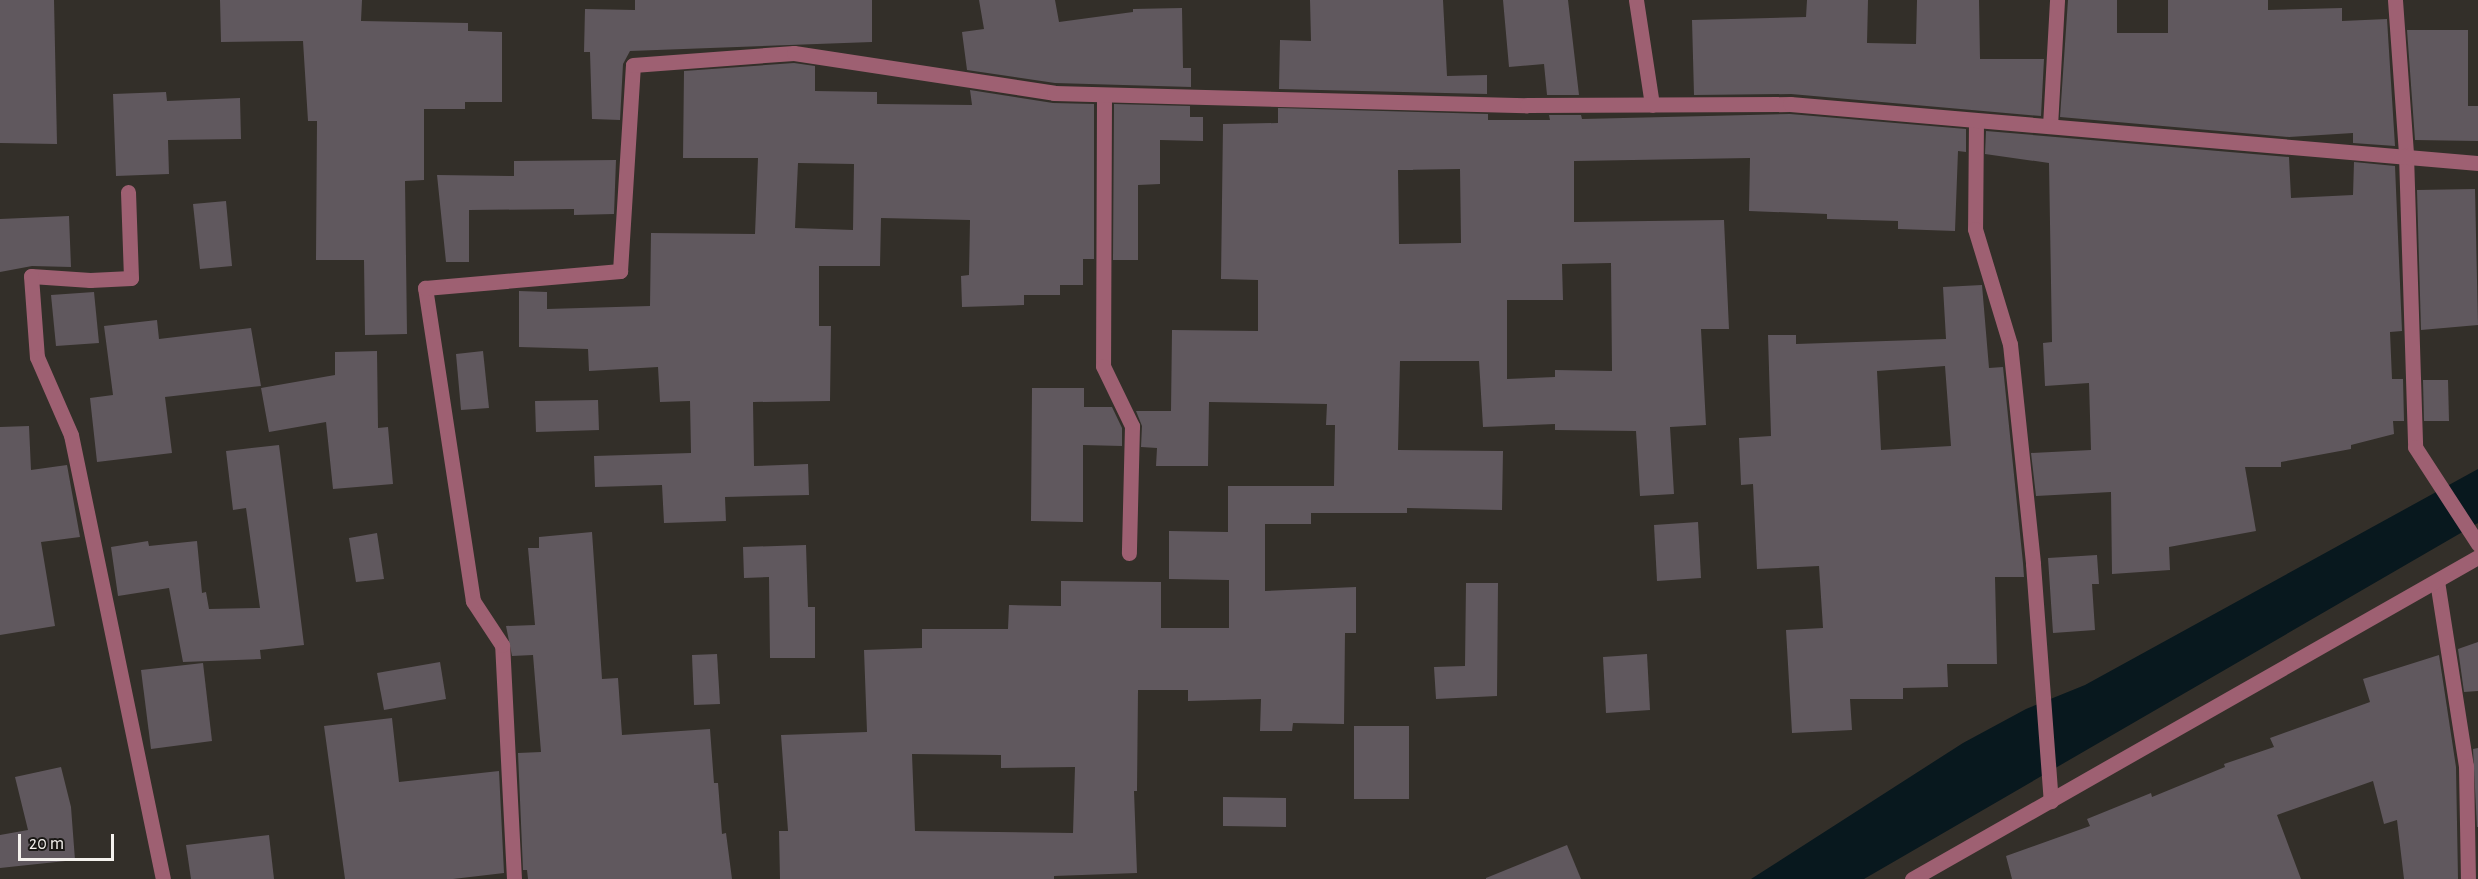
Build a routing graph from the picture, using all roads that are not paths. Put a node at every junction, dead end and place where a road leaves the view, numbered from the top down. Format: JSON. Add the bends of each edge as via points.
{"nodes":[{"id":1,"x":1636,"y":0,"type":"edge"},
{"id":2,"x":2057,"y":0,"type":"edge"},
{"id":3,"x":2395,"y":0,"type":"edge"},
{"id":4,"x":1104,"y":96,"type":"junction"},
{"id":5,"x":1652,"y":105,"type":"junction"},
{"id":6,"x":1976,"y":121,"type":"junction"},
{"id":7,"x":2049,"y":126,"type":"junction"},
{"id":8,"x":2406,"y":155,"type":"junction"},
{"id":9,"x":2478,"y":163,"type":"edge"},
{"id":10,"x":128,"y":192,"type":"dead end"},
{"id":11,"x":2478,"y":544,"type":"edge"},
{"id":12,"x":1130,"y":553,"type":"dead end"},
{"id":13,"x":2478,"y":557,"type":"edge"},
{"id":14,"x":2437,"y":581,"type":"junction"},
{"id":15,"x":2051,"y":801,"type":"junction"},
{"id":16,"x":163,"y":879,"type":"edge"},
{"id":17,"x":514,"y":879,"type":"edge"},
{"id":18,"x":1912,"y":879,"type":"edge"},
{"id":19,"x":2468,"y":879,"type":"edge"}],
"edges":[{"from":1,"to":5,"type":"street"},
{"from":2,"to":7,"type":"street"},
{"from":3,"to":8,"type":"street"},
{"from":4,"to":5,"type":"street"},
{"from":4,"to":12,"type":"street","via":[[1102,366],[1132,426]]},
{"from":4,"to":17,"type":"street","via":[[1054,93],[794,53],[633,65],[620,271],[425,288],[473,601],[502,645]]},
{"from":5,"to":6,"type":"street","via":[[1790,104]]},
{"from":6,"to":7,"type":"street"},
{"from":6,"to":15,"type":"street","via":[[1975,230],[2010,344],[2033,564]]},
{"from":7,"to":8,"type":"street"},
{"from":8,"to":9,"type":"street"},
{"from":8,"to":11,"type":"street","via":[[2415,447]]},
{"from":10,"to":16,"type":"street","via":[[131,278],[31,276],[37,357],[71,435]]},
{"from":13,"to":14,"type":"street"},
{"from":14,"to":15,"type":"street"},
{"from":14,"to":19,"type":"street","via":[[2466,766]]},
{"from":15,"to":18,"type":"street"}]}
